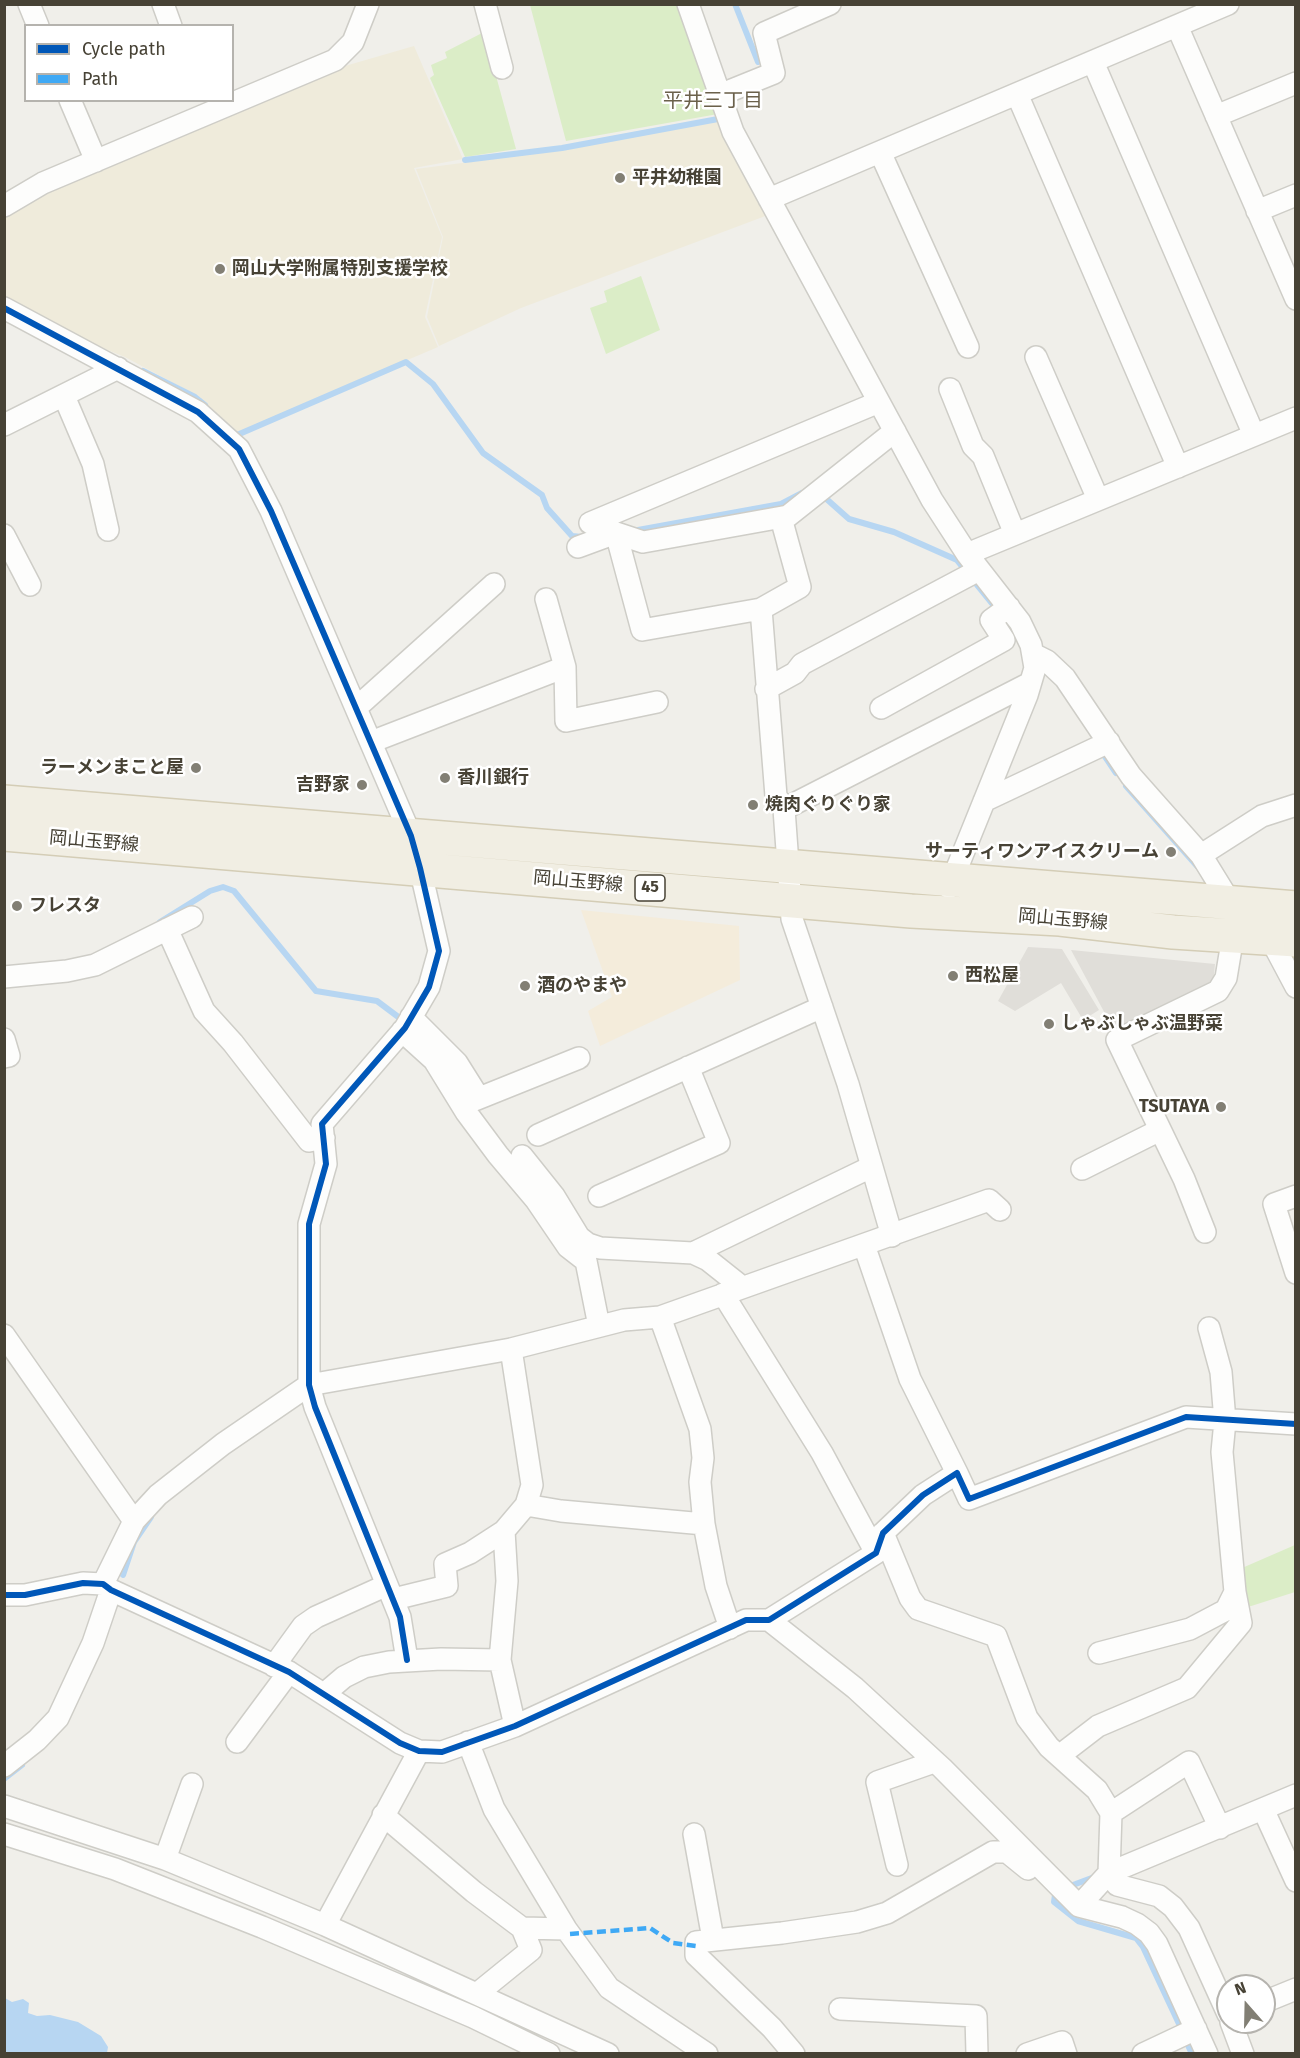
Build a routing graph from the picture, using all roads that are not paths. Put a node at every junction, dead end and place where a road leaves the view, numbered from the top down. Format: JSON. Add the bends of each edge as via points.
{"nodes":[{"id":1,"x":29,"y":4,"type":"edge"},
{"id":2,"x":163,"y":4,"type":"edge"},
{"id":3,"x":368,"y":4,"type":"edge"},
{"id":4,"x":485,"y":4,"type":"edge"},
{"id":5,"x":688,"y":4,"type":"edge"},
{"id":6,"x":830,"y":4,"type":"edge"},
{"id":7,"x":1228,"y":4,"type":"edge"},
{"id":8,"x":37,"y":24,"type":"edge"},
{"id":9,"x":170,"y":24,"type":"edge"},
{"id":10,"x":1177,"y":26,"type":"junction"},
{"id":11,"x":1093,"y":62,"type":"junction"},
{"id":12,"x":502,"y":68,"type":"dead end"},
{"id":13,"x":1296,"y":84,"type":"edge"},
{"id":14,"x":722,"y":94,"type":"junction"},
{"id":15,"x":1017,"y":94,"type":"junction"},
{"id":16,"x":234,"y":96,"type":"edge"},
{"id":17,"x":71,"y":102,"type":"edge"},
{"id":18,"x":203,"y":107,"type":"edge"},
{"id":19,"x":1216,"y":116,"type":"junction"},
{"id":20,"x":880,"y":152,"type":"junction"},
{"id":21,"x":96,"y":161,"type":"junction"},
{"id":22,"x":1296,"y":195,"type":"edge"},
{"id":23,"x":770,"y":199,"type":"junction"},
{"id":24,"x":4,"y":206,"type":"edge"},
{"id":25,"x":1257,"y":211,"type":"junction"},
{"id":26,"x":1296,"y":299,"type":"edge"},
{"id":27,"x":4,"y":308,"type":"edge"},
{"id":28,"x":968,"y":347,"type":"dead end"},
{"id":29,"x":1036,"y":357,"type":"dead end"},
{"id":30,"x":118,"y":368,"type":"junction"},
{"id":31,"x":950,"y":389,"type":"dead end"},
{"id":32,"x":64,"y":396,"type":"junction"},
{"id":33,"x":879,"y":402,"type":"junction"},
{"id":34,"x":1296,"y":418,"type":"edge"},
{"id":35,"x":4,"y":425,"type":"edge"},
{"id":36,"x":895,"y":431,"type":"junction"},
{"id":37,"x":1254,"y":435,"type":"junction"},
{"id":38,"x":1178,"y":467,"type":"junction"},
{"id":39,"x":1098,"y":500,"type":"junction"},
{"id":40,"x":781,"y":518,"type":"junction"},
{"id":41,"x":590,"y":523,"type":"dead end"},
{"id":42,"x":108,"y":530,"type":"dead end"},
{"id":43,"x":616,"y":533,"type":"junction"},
{"id":44,"x":1015,"y":534,"type":"junction"},
{"id":45,"x":4,"y":535,"type":"edge"},
{"id":46,"x":578,"y":547,"type":"dead end"},
{"id":47,"x":972,"y":566,"type":"junction"},
{"id":48,"x":494,"y":584,"type":"dead end"},
{"id":49,"x":30,"y":585,"type":"dead end"},
{"id":50,"x":546,"y":599,"type":"dead end"},
{"id":51,"x":761,"y":609,"type":"junction"},
{"id":52,"x":1003,"y":612,"type":"junction"},
{"id":53,"x":1033,"y":654,"type":"junction"},
{"id":54,"x":565,"y":667,"type":"junction"},
{"id":55,"x":1030,"y":683,"type":"junction"},
{"id":56,"x":766,"y":689,"type":"junction"},
{"id":57,"x":657,"y":702,"type":"dead end"},
{"id":58,"x":356,"y":708,"type":"junction"},
{"id":59,"x":881,"y":708,"type":"dead end"},
{"id":60,"x":371,"y":742,"type":"junction"},
{"id":61,"x":1102,"y":745,"type":"junction"},
{"id":62,"x":984,"y":801,"type":"junction"},
{"id":63,"x":4,"y":802,"type":"edge"},
{"id":64,"x":1296,"y":805,"type":"edge"},
{"id":65,"x":784,"y":809,"type":"junction"},
{"id":66,"x":4,"y":834,"type":"edge"},
{"id":67,"x":411,"y":836,"type":"junction"},
{"id":68,"x":1201,"y":855,"type":"junction"},
{"id":69,"x":789,"y":867,"type":"junction"},
{"id":70,"x":420,"y":868,"type":"junction"},
{"id":71,"x":954,"y":879,"type":"junction"},
{"id":72,"x":791,"y":900,"type":"junction"},
{"id":73,"x":1230,"y":902,"type":"junction"},
{"id":74,"x":1296,"y":908,"type":"edge"},
{"id":75,"x":936,"y":911,"type":"junction"},
{"id":76,"x":192,"y":917,"type":"dead end"},
{"id":77,"x":167,"y":929,"type":"junction"},
{"id":78,"x":1233,"y":936,"type":"junction"},
{"id":79,"x":1283,"y":939,"type":"edge"},
{"id":80,"x":4,"y":976,"type":"edge"},
{"id":81,"x":1296,"y":987,"type":"edge"},
{"id":82,"x":822,"y":1008,"type":"junction"},
{"id":83,"x":406,"y":1024,"type":"junction"},
{"id":84,"x":4,"y":1040,"type":"edge"},
{"id":85,"x":4,"y":1057,"type":"edge"},
{"id":86,"x":579,"y":1058,"type":"dead end"},
{"id":87,"x":688,"y":1067,"type":"junction"},
{"id":88,"x":471,"y":1101,"type":"junction"},
{"id":89,"x":1160,"y":1130,"type":"junction"},
{"id":90,"x":538,"y":1135,"type":"dead end"},
{"id":91,"x":324,"y":1138,"type":"junction"},
{"id":92,"x":522,"y":1156,"type":"dead end"},
{"id":93,"x":871,"y":1167,"type":"junction"},
{"id":94,"x":1082,"y":1169,"type":"dead end"},
{"id":95,"x":538,"y":1190,"type":"junction"},
{"id":96,"x":599,"y":1196,"type":"dead end"},
{"id":97,"x":1296,"y":1196,"type":"edge"},
{"id":98,"x":1000,"y":1210,"type":"dead end"},
{"id":99,"x":1205,"y":1232,"type":"dead end"},
{"id":100,"x":892,"y":1236,"type":"junction"},
{"id":101,"x":864,"y":1245,"type":"junction"},
{"id":102,"x":693,"y":1252,"type":"junction"},
{"id":103,"x":1296,"y":1273,"type":"edge"},
{"id":104,"x":733,"y":1291,"type":"junction"},
{"id":105,"x":660,"y":1317,"type":"junction"},
{"id":106,"x":599,"y":1326,"type":"junction"},
{"id":107,"x":1209,"y":1328,"type":"dead end"},
{"id":108,"x":4,"y":1335,"type":"edge"},
{"id":109,"x":511,"y":1349,"type":"junction"},
{"id":110,"x":309,"y":1385,"type":"junction"},
{"id":111,"x":1225,"y":1421,"type":"junction"},
{"id":112,"x":1296,"y":1424,"type":"edge"},
{"id":113,"x":957,"y":1473,"type":"junction"},
{"id":114,"x":526,"y":1505,"type":"junction"},
{"id":115,"x":134,"y":1521,"type":"junction"},
{"id":116,"x":704,"y":1524,"type":"junction"},
{"id":117,"x":504,"y":1531,"type":"junction"},
{"id":118,"x":880,"y":1543,"type":"junction"},
{"id":119,"x":107,"y":1587,"type":"junction"},
{"id":120,"x":390,"y":1592,"type":"junction"},
{"id":121,"x":1235,"y":1592,"type":"junction"},
{"id":122,"x":4,"y":1595,"type":"edge"},
{"id":123,"x":769,"y":1620,"type":"junction"},
{"id":124,"x":730,"y":1628,"type":"junction"},
{"id":125,"x":1099,"y":1653,"type":"dead end"},
{"id":126,"x":406,"y":1660,"type":"junction"},
{"id":127,"x":500,"y":1660,"type":"junction"},
{"id":128,"x":282,"y":1669,"type":"junction"},
{"id":129,"x":324,"y":1694,"type":"junction"},
{"id":130,"x":515,"y":1726,"type":"junction"},
{"id":131,"x":237,"y":1742,"type":"dead end"},
{"id":132,"x":468,"y":1742,"type":"junction"},
{"id":133,"x":419,"y":1751,"type":"junction"},
{"id":134,"x":1059,"y":1756,"type":"junction"},
{"id":135,"x":934,"y":1762,"type":"junction"},
{"id":136,"x":4,"y":1766,"type":"edge"},
{"id":137,"x":192,"y":1784,"type":"dead end"},
{"id":138,"x":1296,"y":1795,"type":"edge"},
{"id":139,"x":4,"y":1806,"type":"edge"},
{"id":140,"x":1263,"y":1809,"type":"junction"},
{"id":141,"x":1111,"y":1813,"type":"junction"},
{"id":142,"x":383,"y":1815,"type":"junction"},
{"id":143,"x":1220,"y":1828,"type":"junction"},
{"id":144,"x":4,"y":1834,"type":"edge"},
{"id":145,"x":694,"y":1834,"type":"dead end"},
{"id":146,"x":165,"y":1859,"type":"junction"},
{"id":147,"x":897,"y":1865,"type":"dead end"},
{"id":148,"x":1109,"y":1873,"type":"junction"},
{"id":149,"x":1050,"y":1876,"type":"junction"},
{"id":150,"x":1296,"y":1881,"type":"edge"},
{"id":151,"x":1079,"y":1906,"type":"junction"},
{"id":152,"x":321,"y":1924,"type":"junction"},
{"id":153,"x":262,"y":1927,"type":"junction"},
{"id":154,"x":522,"y":1928,"type":"junction"},
{"id":155,"x":566,"y":1929,"type":"junction"},
{"id":156,"x":713,"y":1939,"type":"junction"},
{"id":157,"x":1216,"y":1988,"type":"edge"},
{"id":158,"x":1296,"y":1989,"type":"edge"},
{"id":159,"x":478,"y":1993,"type":"junction"},
{"id":160,"x":1276,"y":1997,"type":"edge"},
{"id":161,"x":840,"y":2009,"type":"dead end"},
{"id":162,"x":1196,"y":2029,"type":"junction"},
{"id":163,"x":1236,"y":2034,"type":"edge"},
{"id":164,"x":549,"y":2054,"type":"edge"},
{"id":165,"x":608,"y":2054,"type":"edge"},
{"id":166,"x":706,"y":2054,"type":"edge"},
{"id":167,"x":794,"y":2054,"type":"edge"},
{"id":168,"x":977,"y":2054,"type":"edge"},
{"id":169,"x":1027,"y":2054,"type":"edge"},
{"id":170,"x":1066,"y":2054,"type":"edge"},
{"id":171,"x":1143,"y":2054,"type":"edge"},
{"id":172,"x":1206,"y":2054,"type":"edge"},
{"id":173,"x":1243,"y":2054,"type":"edge"}],
"edges":[{"from":1,"to":8,"type":"street"},
{"from":2,"to":9,"type":"street"},
{"from":3,"to":16,"type":"street","via":[[353,42],[334,60]]},
{"from":4,"to":12,"type":"street"},
{"from":5,"to":14,"type":"street"},
{"from":6,"to":14,"type":"street","via":[[764,33],[774,73]]},
{"from":7,"to":10,"type":"street"},
{"from":10,"to":11,"type":"street"},
{"from":10,"to":19,"type":"street"},
{"from":11,"to":15,"type":"street"},
{"from":11,"to":37,"type":"street"},
{"from":13,"to":19,"type":"street"},
{"from":14,"to":23,"type":"street","via":[[733,132]]},
{"from":15,"to":20,"type":"street"},
{"from":15,"to":38,"type":"street"},
{"from":17,"to":21,"type":"street"},
{"from":18,"to":21,"type":"street"},
{"from":19,"to":25,"type":"street"},
{"from":20,"to":23,"type":"street"},
{"from":20,"to":28,"type":"street"},
{"from":21,"to":24,"type":"street","via":[[43,183]]},
{"from":22,"to":25,"type":"street"},
{"from":23,"to":33,"type":"street"},
{"from":25,"to":26,"type":"street"},
{"from":27,"to":30,"type":"street"},
{"from":29,"to":39,"type":"street"},
{"from":30,"to":32,"type":"street"},
{"from":30,"to":58,"type":"street","via":[[198,412],[238,449],[271,511]]},
{"from":31,"to":44,"type":"street"},
{"from":32,"to":35,"type":"street"},
{"from":32,"to":42,"type":"street","via":[[93,464]]},
{"from":33,"to":36,"type":"street"},
{"from":33,"to":41,"type":"street"},
{"from":34,"to":37,"type":"street"},
{"from":36,"to":40,"type":"street","via":[[819,494]]},
{"from":36,"to":47,"type":"street"},
{"from":37,"to":38,"type":"street"},
{"from":38,"to":39,"type":"street"},
{"from":39,"to":44,"type":"street"},
{"from":40,"to":43,"type":"street","via":[[643,542]]},
{"from":40,"to":51,"type":"street","via":[[800,587]]},
{"from":43,"to":46,"type":"street"},
{"from":43,"to":51,"type":"street","via":[[642,630]]},
{"from":44,"to":47,"type":"street"},
{"from":45,"to":49,"type":"street"},
{"from":47,"to":52,"type":"street"},
{"from":47,"to":56,"type":"street","via":[[802,664],[795,673]]},
{"from":48,"to":58,"type":"street"},
{"from":50,"to":54,"type":"street"},
{"from":51,"to":56,"type":"street"},
{"from":52,"to":53,"type":"street","via":[[1020,622]]},
{"from":52,"to":59,"type":"street","via":[[992,620],[1004,640]]},
{"from":53,"to":55,"type":"street","via":[[1035,668]]},
{"from":53,"to":61,"type":"street","via":[[1065,678]]},
{"from":54,"to":57,"type":"street","via":[[566,722]]},
{"from":54,"to":60,"type":"street"},
{"from":55,"to":62,"type":"street"},
{"from":55,"to":65,"type":"street"},
{"from":56,"to":65,"type":"street","via":[[776,796]]},
{"from":58,"to":60,"type":"street"},
{"from":60,"to":67,"type":"street"},
{"from":61,"to":62,"type":"street"},
{"from":61,"to":68,"type":"street"},
{"from":62,"to":71,"type":"street"},
{"from":63,"to":67,"type":"main road","name":"岡山玉野線","number":"45"},
{"from":64,"to":68,"type":"street","via":[[1262,816]]},
{"from":65,"to":69,"type":"street"},
{"from":66,"to":70,"type":"main road","name":"岡山玉野線","number":"45"},
{"from":67,"to":69,"type":"main road","name":"岡山玉野線","number":"45"},
{"from":67,"to":70,"type":"street"},
{"from":68,"to":73,"type":"street"},
{"from":69,"to":71,"type":"main road","name":"岡山玉野線","number":"45"},
{"from":69,"to":72,"type":"street"},
{"from":70,"to":72,"type":"main road","name":"岡山玉野線","number":"45"},
{"from":70,"to":83,"type":"street","via":[[439,951],[429,987]]},
{"from":71,"to":73,"type":"main road","name":"岡山玉野線","number":"45"},
{"from":71,"to":75,"type":"street"},
{"from":72,"to":75,"type":"main road","name":"岡山玉野線","number":"45"},
{"from":72,"to":82,"type":"street","via":[[792,919]]},
{"from":73,"to":74,"type":"main road","name":"岡山玉野線","number":"45"},
{"from":75,"to":78,"type":"main road","name":"岡山玉野線","number":"45"},
{"from":76,"to":77,"type":"street"},
{"from":77,"to":80,"type":"street","via":[[95,965]]},
{"from":77,"to":91,"type":"street","via":[[204,1011],[309,1141]]},
{"from":78,"to":79,"type":"main road","name":"岡山玉野線","number":"45"},
{"from":78,"to":89,"type":"street","via":[[1226,978],[1218,991],[1117,1040]]},
{"from":79,"to":81,"type":"street"},
{"from":82,"to":87,"type":"street"},
{"from":82,"to":93,"type":"street"},
{"from":83,"to":88,"type":"street"},
{"from":83,"to":91,"type":"street","via":[[322,1124]]},
{"from":84,"to":85,"type":"street","via":[[9,1056]]},
{"from":86,"to":88,"type":"street"},
{"from":87,"to":90,"type":"street"},
{"from":87,"to":96,"type":"street","via":[[719,1143]]},
{"from":88,"to":95,"type":"street","via":[[498,1155]]},
{"from":89,"to":94,"type":"street"},
{"from":89,"to":99,"type":"street"},
{"from":91,"to":110,"type":"street","via":[[326,1164],[309,1224]]},
{"from":92,"to":95,"type":"street"},
{"from":93,"to":100,"type":"street"},
{"from":93,"to":102,"type":"street"},
{"from":95,"to":102,"type":"street","via":[[588,1244],[600,1248]]},
{"from":95,"to":106,"type":"street","via":[[568,1247],[585,1262]]},
{"from":97,"to":103,"type":"street","via":[[1274,1204]]},
{"from":98,"to":100,"type":"street","via":[[989,1200]]},
{"from":100,"to":101,"type":"street"},
{"from":101,"to":104,"type":"street"},
{"from":101,"to":113,"type":"street","via":[[910,1379]]},
{"from":102,"to":104,"type":"street","via":[[708,1260]]},
{"from":104,"to":105,"type":"street"},
{"from":104,"to":118,"type":"street","via":[[822,1452]]},
{"from":105,"to":106,"type":"street"},
{"from":105,"to":116,"type":"street","via":[[700,1429]]},
{"from":106,"to":109,"type":"street"},
{"from":107,"to":111,"type":"street","via":[[1221,1372]]},
{"from":108,"to":115,"type":"street"},
{"from":109,"to":110,"type":"street"},
{"from":109,"to":114,"type":"street","via":[[532,1485]]},
{"from":110,"to":115,"type":"street","via":[[223,1444],[158,1495]]},
{"from":110,"to":120,"type":"street"},
{"from":111,"to":112,"type":"street"},
{"from":111,"to":113,"type":"street","via":[[1186,1417],[1175,1420],[969,1498]]},
{"from":111,"to":121,"type":"street","via":[[1222,1452]]},
{"from":113,"to":118,"type":"street","via":[[923,1496]]},
{"from":114,"to":116,"type":"street"},
{"from":114,"to":117,"type":"street"},
{"from":115,"to":119,"type":"street"},
{"from":116,"to":124,"type":"street","via":[[716,1586]]},
{"from":117,"to":120,"type":"street","via":[[445,1564],[447,1586]]},
{"from":117,"to":127,"type":"street","via":[[507,1581]]},
{"from":118,"to":123,"type":"street"},
{"from":118,"to":134,"type":"street","via":[[918,1609],[996,1636],[1027,1718]]},
{"from":119,"to":122,"type":"street","via":[[83,1583],[25,1595]]},
{"from":119,"to":128,"type":"street"},
{"from":119,"to":136,"type":"street","via":[[93,1643],[58,1718]]},
{"from":120,"to":126,"type":"street","via":[[405,1639]]},
{"from":120,"to":128,"type":"street","via":[[316,1617],[303,1626]]},
{"from":121,"to":125,"type":"street","via":[[1226,1610],[1190,1629]]},
{"from":121,"to":134,"type":"street","via":[[1241,1623],[1187,1688],[1098,1726]]},
{"from":123,"to":124,"type":"street","via":[[746,1620]]},
{"from":123,"to":135,"type":"street","via":[[855,1688]]},
{"from":124,"to":130,"type":"street"},
{"from":126,"to":127,"type":"street"},
{"from":126,"to":129,"type":"street","via":[[364,1667]]},
{"from":127,"to":130,"type":"street"},
{"from":128,"to":129,"type":"street"},
{"from":128,"to":131,"type":"street"},
{"from":129,"to":133,"type":"street"},
{"from":130,"to":132,"type":"street"},
{"from":132,"to":133,"type":"street","via":[[442,1752]]},
{"from":132,"to":155,"type":"street","via":[[494,1809]]},
{"from":133,"to":142,"type":"street"},
{"from":134,"to":141,"type":"street","via":[[1096,1790]]},
{"from":135,"to":147,"type":"street","via":[[877,1782]]},
{"from":135,"to":149,"type":"street"},
{"from":137,"to":146,"type":"street"},
{"from":138,"to":140,"type":"street"},
{"from":139,"to":146,"type":"street"},
{"from":140,"to":143,"type":"street"},
{"from":140,"to":150,"type":"street"},
{"from":141,"to":143,"type":"street","via":[[1189,1762]]},
{"from":141,"to":148,"type":"street"},
{"from":142,"to":152,"type":"street"},
{"from":142,"to":154,"type":"street"},
{"from":143,"to":148,"type":"street"},
{"from":144,"to":153,"type":"street","via":[[115,1869]]},
{"from":145,"to":156,"type":"street"},
{"from":146,"to":152,"type":"street"},
{"from":148,"to":151,"type":"street"},
{"from":148,"to":157,"type":"street","via":[[1117,1885],[1159,1896],[1173,1907],[1189,1928]]},
{"from":149,"to":151,"type":"street"},
{"from":149,"to":156,"type":"street","via":[[1042,1878],[1007,1852],[993,1852],[887,1913],[856,1922]]},
{"from":151,"to":162,"type":"street","via":[[1122,1917],[1149,1933]]},
{"from":152,"to":153,"type":"street","via":[[267,1920]]},
{"from":152,"to":159,"type":"street"},
{"from":153,"to":164,"type":"street","via":[[473,2017]]},
{"from":154,"to":155,"type":"street"},
{"from":154,"to":159,"type":"street","via":[[531,1950]]},
{"from":155,"to":166,"type":"street","via":[[609,1988]]},
{"from":156,"to":167,"type":"street","via":[[696,1942],[696,1955]]},
{"from":158,"to":160,"type":"street"},
{"from":159,"to":165,"type":"street"},
{"from":161,"to":168,"type":"street","via":[[976,2016]]},
{"from":162,"to":171,"type":"street"},
{"from":162,"to":172,"type":"street"},
{"from":163,"to":173,"type":"street"},
{"from":169,"to":170,"type":"street","via":[[1062,2042]]}]}
